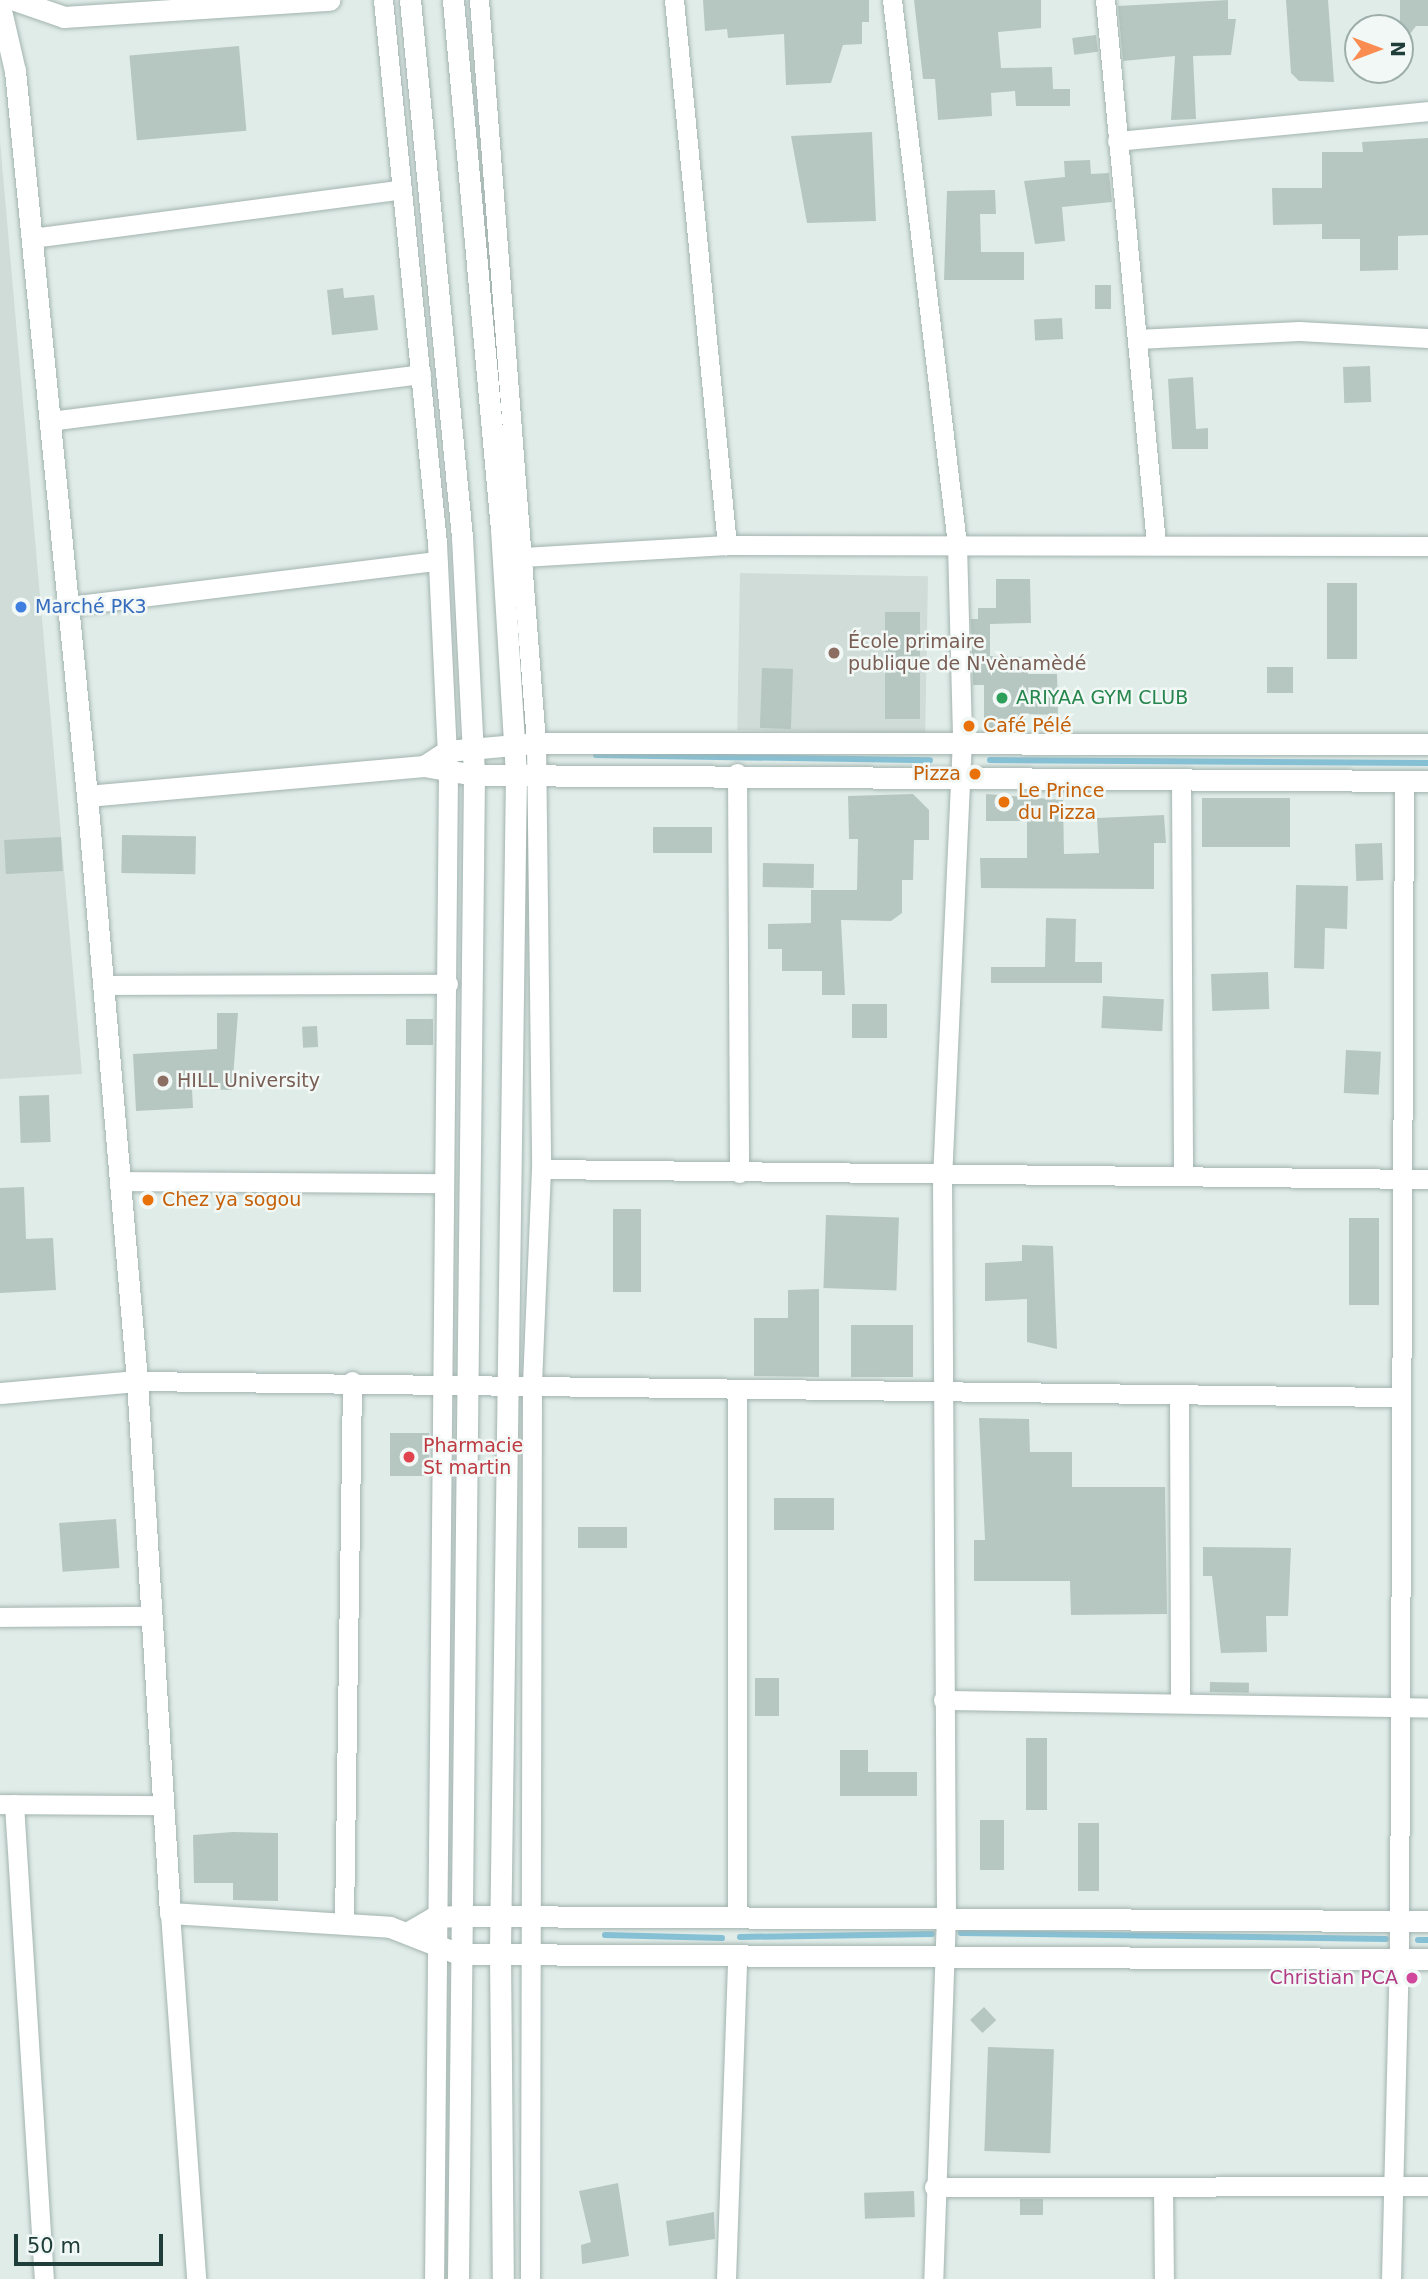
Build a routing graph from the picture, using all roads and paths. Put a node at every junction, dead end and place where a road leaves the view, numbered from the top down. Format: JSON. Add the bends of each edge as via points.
{"nodes":[{"id":1,"x":15,"y":0,"type":"edge"},
{"id":2,"x":329,"y":0,"type":"edge"},
{"id":3,"x":383,"y":0,"type":"edge"},
{"id":4,"x":410,"y":0,"type":"edge"},
{"id":5,"x":453,"y":0,"type":"edge"},
{"id":6,"x":479,"y":0,"type":"edge"},
{"id":7,"x":674,"y":0,"type":"edge"},
{"id":8,"x":892,"y":0,"type":"edge"},
{"id":9,"x":1105,"y":0,"type":"edge"},
{"id":10,"x":0,"y":6,"type":"edge"},
{"id":11,"x":1428,"y":111,"type":"edge"},
{"id":12,"x":1117,"y":141,"type":"junction"},
{"id":13,"x":398,"y":190,"type":"junction"},
{"id":14,"x":32,"y":238,"type":"junction"},
{"id":15,"x":1428,"y":338,"type":"edge"},
{"id":16,"x":1137,"y":339,"type":"junction"},
{"id":17,"x":421,"y":374,"type":"junction"},
{"id":18,"x":50,"y":421,"type":"junction"},
{"id":19,"x":957,"y":544,"type":"junction"},
{"id":20,"x":1156,"y":544,"type":"junction"},
{"id":21,"x":727,"y":545,"type":"junction"},
{"id":22,"x":1428,"y":546,"type":"edge"},
{"id":23,"x":523,"y":557,"type":"junction"},
{"id":24,"x":437,"y":561,"type":"junction"},
{"id":25,"x":69,"y":606,"type":"junction"},
{"id":26,"x":962,"y":739,"type":"junction"},
{"id":27,"x":526,"y":743,"type":"junction"},
{"id":28,"x":1428,"y":744,"type":"edge"},
{"id":29,"x":474,"y":748,"type":"junction"},
{"id":30,"x":447,"y":751,"type":"junction"},
{"id":31,"x":424,"y":766,"type":"junction"},
{"id":32,"x":526,"y":772,"type":"junction"},
{"id":33,"x":449,"y":773,"type":"junction"},
{"id":34,"x":737,"y":773,"type":"junction"},
{"id":35,"x":474,"y":775,"type":"junction"},
{"id":36,"x":962,"y":775,"type":"junction"},
{"id":37,"x":1181,"y":779,"type":"junction"},
{"id":38,"x":1404,"y":781,"type":"junction"},
{"id":39,"x":1428,"y":781,"type":"edge"},
{"id":40,"x":87,"y":796,"type":"junction"},
{"id":41,"x":448,"y":984,"type":"junction"},
{"id":42,"x":103,"y":985,"type":"junction"},
{"id":43,"x":541,"y":1169,"type":"junction"},
{"id":44,"x":1183,"y":1172,"type":"junction"},
{"id":45,"x":739,"y":1173,"type":"junction"},
{"id":46,"x":942,"y":1175,"type":"junction"},
{"id":47,"x":1403,"y":1179,"type":"junction"},
{"id":48,"x":1428,"y":1179,"type":"edge"},
{"id":49,"x":120,"y":1181,"type":"junction"},
{"id":50,"x":443,"y":1183,"type":"junction"},
{"id":51,"x":137,"y":1381,"type":"junction"},
{"id":52,"x":352,"y":1381,"type":"junction"},
{"id":53,"x":442,"y":1382,"type":"junction"},
{"id":54,"x":466,"y":1383,"type":"junction"},
{"id":55,"x":508,"y":1385,"type":"junction"},
{"id":56,"x":532,"y":1387,"type":"junction"},
{"id":57,"x":737,"y":1390,"type":"junction"},
{"id":58,"x":0,"y":1393,"type":"edge"},
{"id":59,"x":948,"y":1394,"type":"junction"},
{"id":60,"x":1179,"y":1394,"type":"junction"},
{"id":61,"x":1400,"y":1396,"type":"junction"},
{"id":62,"x":152,"y":1616,"type":"junction"},
{"id":63,"x":0,"y":1617,"type":"edge"},
{"id":64,"x":943,"y":1700,"type":"junction"},
{"id":65,"x":1180,"y":1702,"type":"junction"},
{"id":66,"x":1400,"y":1708,"type":"junction"},
{"id":67,"x":1428,"y":1708,"type":"edge"},
{"id":68,"x":7,"y":1804,"type":"edge"},
{"id":69,"x":159,"y":1805,"type":"junction"},
{"id":70,"x":170,"y":1913,"type":"junction"},
{"id":71,"x":946,"y":1914,"type":"junction"},
{"id":72,"x":460,"y":1916,"type":"junction"},
{"id":73,"x":501,"y":1916,"type":"junction"},
{"id":74,"x":528,"y":1916,"type":"junction"},
{"id":75,"x":737,"y":1916,"type":"junction"},
{"id":76,"x":434,"y":1917,"type":"junction"},
{"id":77,"x":1398,"y":1920,"type":"junction"},
{"id":78,"x":1428,"y":1921,"type":"edge"},
{"id":79,"x":344,"y":1922,"type":"junction"},
{"id":80,"x":410,"y":1931,"type":"junction"},
{"id":81,"x":434,"y":1949,"type":"junction"},
{"id":82,"x":500,"y":1953,"type":"junction"},
{"id":83,"x":459,"y":1954,"type":"junction"},
{"id":84,"x":528,"y":1955,"type":"junction"},
{"id":85,"x":737,"y":1958,"type":"junction"},
{"id":86,"x":944,"y":1959,"type":"junction"},
{"id":87,"x":1399,"y":1959,"type":"junction"},
{"id":88,"x":1428,"y":1959,"type":"edge"},
{"id":89,"x":1428,"y":2186,"type":"edge"},
{"id":90,"x":934,"y":2188,"type":"junction"},
{"id":91,"x":1163,"y":2188,"type":"junction"},
{"id":92,"x":1391,"y":2189,"type":"junction"},
{"id":93,"x":44,"y":2279,"type":"edge"},
{"id":94,"x":196,"y":2279,"type":"edge"},
{"id":95,"x":434,"y":2279,"type":"edge"},
{"id":96,"x":458,"y":2279,"type":"edge"},
{"id":97,"x":503,"y":2279,"type":"edge"},
{"id":98,"x":530,"y":2279,"type":"edge"},
{"id":99,"x":726,"y":2279,"type":"edge"},
{"id":100,"x":933,"y":2279,"type":"edge"},
{"id":101,"x":1164,"y":2279,"type":"edge"},
{"id":102,"x":1391,"y":2279,"type":"edge"}],
"edges":[{"from":1,"to":2,"type":"street","via":[[64,17]]},
{"from":3,"to":13,"type":"street"},
{"from":4,"to":29,"type":"street","via":[[462,537]]},
{"from":5,"to":27,"type":"street"},
{"from":6,"to":23,"type":"street"},
{"from":7,"to":21,"type":"street"},
{"from":8,"to":19,"type":"street"},
{"from":9,"to":12,"type":"street"},
{"from":10,"to":14,"type":"street","via":[[15,71]]},
{"from":11,"to":12,"type":"street"},
{"from":12,"to":16,"type":"street"},
{"from":13,"to":14,"type":"street"},
{"from":13,"to":17,"type":"street"},
{"from":14,"to":18,"type":"street"},
{"from":15,"to":16,"type":"street","via":[[1299,331]]},
{"from":16,"to":20,"type":"street"},
{"from":17,"to":18,"type":"street"},
{"from":17,"to":24,"type":"street"},
{"from":18,"to":25,"type":"street"},
{"from":19,"to":20,"type":"street"},
{"from":19,"to":21,"type":"street"},
{"from":19,"to":26,"type":"street"},
{"from":20,"to":22,"type":"street"},
{"from":21,"to":23,"type":"street"},
{"from":23,"to":27,"type":"street"},
{"from":24,"to":25,"type":"street"},
{"from":24,"to":30,"type":"street"},
{"from":25,"to":40,"type":"street"},
{"from":26,"to":27,"type":"street"},
{"from":26,"to":28,"type":"street"},
{"from":26,"to":36,"type":"street"},
{"from":27,"to":29,"type":"street"},
{"from":27,"to":32,"type":"street"},
{"from":29,"to":30,"type":"street"},
{"from":29,"to":35,"type":"street"},
{"from":30,"to":31,"type":"street"},
{"from":30,"to":33,"type":"street"},
{"from":31,"to":33,"type":"street"},
{"from":31,"to":40,"type":"street"},
{"from":32,"to":34,"type":"street"},
{"from":32,"to":35,"type":"street"},
{"from":32,"to":43,"type":"street"},
{"from":32,"to":55,"type":"street"},
{"from":33,"to":35,"type":"street"},
{"from":33,"to":41,"type":"street"},
{"from":34,"to":36,"type":"street"},
{"from":34,"to":45,"type":"street"},
{"from":35,"to":54,"type":"street"},
{"from":36,"to":37,"type":"street"},
{"from":36,"to":46,"type":"street"},
{"from":37,"to":38,"type":"street"},
{"from":37,"to":44,"type":"street"},
{"from":38,"to":39,"type":"street"},
{"from":38,"to":47,"type":"street"},
{"from":40,"to":42,"type":"street"},
{"from":41,"to":42,"type":"street"},
{"from":41,"to":50,"type":"street"},
{"from":42,"to":49,"type":"street"},
{"from":43,"to":45,"type":"street"},
{"from":43,"to":56,"type":"street"},
{"from":44,"to":46,"type":"street"},
{"from":44,"to":47,"type":"street"},
{"from":45,"to":46,"type":"street"},
{"from":46,"to":59,"type":"street"},
{"from":47,"to":48,"type":"street"},
{"from":47,"to":61,"type":"street"},
{"from":49,"to":50,"type":"street"},
{"from":49,"to":51,"type":"street"},
{"from":50,"to":53,"type":"street"},
{"from":51,"to":52,"type":"street"},
{"from":51,"to":58,"type":"street"},
{"from":51,"to":62,"type":"street"},
{"from":52,"to":53,"type":"street"},
{"from":52,"to":79,"type":"street"},
{"from":53,"to":54,"type":"street"},
{"from":53,"to":76,"type":"street"},
{"from":54,"to":55,"type":"street"},
{"from":54,"to":72,"type":"street"},
{"from":55,"to":56,"type":"street"},
{"from":55,"to":73,"type":"street"},
{"from":56,"to":57,"type":"street"},
{"from":56,"to":74,"type":"street"},
{"from":57,"to":59,"type":"street"},
{"from":57,"to":75,"type":"street"},
{"from":59,"to":60,"type":"street"},
{"from":59,"to":64,"type":"street"},
{"from":60,"to":61,"type":"street"},
{"from":60,"to":65,"type":"street"},
{"from":61,"to":66,"type":"street"},
{"from":62,"to":63,"type":"street"},
{"from":62,"to":69,"type":"street"},
{"from":64,"to":65,"type":"street"},
{"from":64,"to":71,"type":"street"},
{"from":65,"to":66,"type":"street"},
{"from":66,"to":67,"type":"street"},
{"from":66,"to":77,"type":"street"},
{"from":68,"to":69,"type":"street"},
{"from":68,"to":93,"type":"street"},
{"from":69,"to":70,"type":"street"},
{"from":70,"to":79,"type":"street"},
{"from":70,"to":94,"type":"street"},
{"from":71,"to":75,"type":"street"},
{"from":71,"to":77,"type":"street"},
{"from":71,"to":86,"type":"street"},
{"from":72,"to":73,"type":"street"},
{"from":72,"to":76,"type":"street"},
{"from":72,"to":83,"type":"street"},
{"from":73,"to":74,"type":"street"},
{"from":73,"to":82,"type":"street"},
{"from":74,"to":75,"type":"street"},
{"from":74,"to":84,"type":"street"},
{"from":76,"to":80,"type":"street"},
{"from":76,"to":81,"type":"street"},
{"from":77,"to":78,"type":"street"},
{"from":77,"to":87,"type":"street"},
{"from":79,"to":80,"type":"street"},
{"from":80,"to":81,"type":"street"},
{"from":81,"to":83,"type":"street"},
{"from":81,"to":95,"type":"street"},
{"from":82,"to":83,"type":"street"},
{"from":82,"to":84,"type":"street"},
{"from":82,"to":97,"type":"street"},
{"from":83,"to":96,"type":"street"},
{"from":84,"to":85,"type":"street"},
{"from":84,"to":98,"type":"street"},
{"from":85,"to":86,"type":"street"},
{"from":85,"to":99,"type":"street"},
{"from":86,"to":87,"type":"street"},
{"from":86,"to":90,"type":"street"},
{"from":87,"to":88,"type":"street"},
{"from":87,"to":92,"type":"street"},
{"from":89,"to":92,"type":"street"},
{"from":90,"to":91,"type":"street"},
{"from":90,"to":100,"type":"street"},
{"from":91,"to":92,"type":"street"},
{"from":91,"to":101,"type":"street"},
{"from":92,"to":102,"type":"street"}]}
